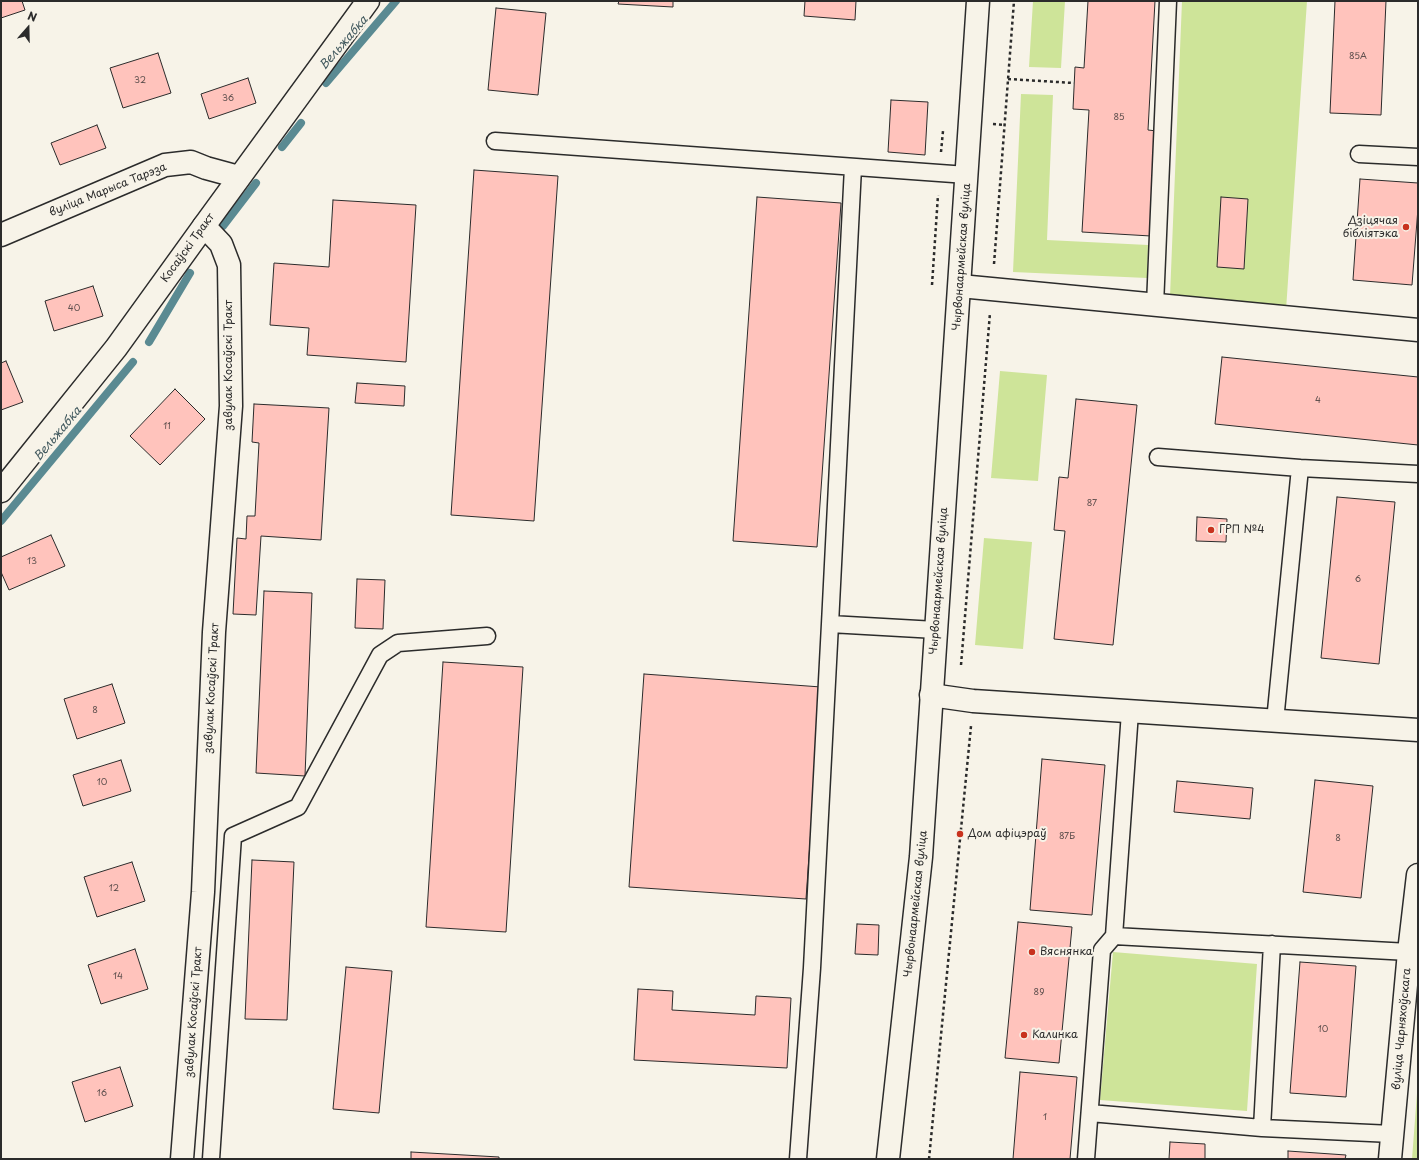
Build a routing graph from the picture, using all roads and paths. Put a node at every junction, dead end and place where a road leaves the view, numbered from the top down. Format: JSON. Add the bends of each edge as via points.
{"nodes":[{"id":1,"x":368,"y":1,"type":"edge"},
{"id":2,"x":978,"y":1,"type":"edge"},
{"id":3,"x":1014,"y":1,"type":"edge"},
{"id":4,"x":1168,"y":1,"type":"edge"},
{"id":5,"x":1008,"y":79,"type":"junction"},
{"id":6,"x":1074,"y":83,"type":"dead end"},
{"id":7,"x":495,"y":141,"type":"dead end"},
{"id":8,"x":1359,"y":154,"type":"dead end"},
{"id":9,"x":1418,"y":157,"type":"edge"},
{"id":10,"x":853,"y":166,"type":"junction"},
{"id":11,"x":967,"y":175,"type":"junction"},
{"id":12,"x":239,"y":178,"type":"junction"},
{"id":13,"x":204,"y":226,"type":"junction"},
{"id":14,"x":1,"y":235,"type":"edge"},
{"id":15,"x":960,"y":286,"type":"junction"},
{"id":16,"x":992,"y":289,"type":"junction"},
{"id":17,"x":1155,"y":305,"type":"junction"},
{"id":18,"x":1418,"y":330,"type":"edge"},
{"id":19,"x":1158,"y":457,"type":"dead end"},
{"id":20,"x":1300,"y":468,"type":"junction"},
{"id":21,"x":1418,"y":474,"type":"edge"},
{"id":22,"x":1,"y":491,"type":"edge"},
{"id":23,"x":830,"y":624,"type":"junction"},
{"id":24,"x":936,"y":630,"type":"junction"},
{"id":25,"x":487,"y":636,"type":"dead end"},
{"id":26,"x":931,"y":695,"type":"junction"},
{"id":27,"x":965,"y":700,"type":"junction"},
{"id":28,"x":1130,"y":712,"type":"junction"},
{"id":29,"x":1275,"y":721,"type":"junction"},
{"id":30,"x":1418,"y":730,"type":"edge"},
{"id":31,"x":1418,"y":875,"type":"edge"},
{"id":32,"x":1114,"y":936,"type":"junction"},
{"id":33,"x":1272,"y":944,"type":"junction"},
{"id":34,"x":1409,"y":952,"type":"junction"},
{"id":35,"x":1090,"y":1114,"type":"junction"},
{"id":36,"x":1262,"y":1128,"type":"junction"},
{"id":37,"x":1392,"y":1134,"type":"junction"},
{"id":38,"x":182,"y":1159,"type":"edge"},
{"id":39,"x":211,"y":1159,"type":"edge"},
{"id":40,"x":798,"y":1159,"type":"edge"},
{"id":41,"x":888,"y":1159,"type":"edge"},
{"id":42,"x":929,"y":1159,"type":"edge"},
{"id":43,"x":1086,"y":1159,"type":"edge"},
{"id":44,"x":1390,"y":1159,"type":"edge"}],
"edges":[{"from":1,"to":12,"type":"main road","name":"Косаўскі Тракт"},
{"from":2,"to":11,"type":"main road","name":"Чырвонаармейская вуліца"},
{"from":3,"to":5,"type":"path"},
{"from":4,"to":17,"type":"lane"},
{"from":5,"to":6,"type":"path"},
{"from":5,"to":16,"type":"path"},
{"from":7,"to":10,"type":"lane"},
{"from":8,"to":9,"type":"lane"},
{"from":10,"to":11,"type":"lane"},
{"from":10,"to":23,"type":"lane"},
{"from":11,"to":15,"type":"main road","name":"Чырвонаармейская вуліца"},
{"from":12,"to":13,"type":"main road","name":"Косаўскі Тракт"},
{"from":12,"to":14,"type":"main road","name":"вуліца Марыса Тарэза","via":[[191,162],[165,164]]},
{"from":13,"to":22,"type":"main road","name":"Косаўскі Тракт","via":[[116,348]]},
{"from":13,"to":38,"type":"main road","name":"завулак Косаўскі Тракт","via":[[221,244],[229,265],[231,406],[214,632],[204,892]]},
{"from":15,"to":16,"type":"main road"},
{"from":15,"to":24,"type":"main road","name":"Чырвонаармейская вуліца"},
{"from":16,"to":17,"type":"main road"},
{"from":16,"to":27,"type":"path"},
{"from":17,"to":18,"type":"main road"},
{"from":19,"to":20,"type":"lane"},
{"from":20,"to":21,"type":"lane"},
{"from":20,"to":29,"type":"lane"},
{"from":23,"to":24,"type":"lane"},
{"from":23,"to":40,"type":"lane","via":[[812,968]]},
{"from":24,"to":26,"type":"main road","name":"Чырвонаармейская вуліца"},
{"from":25,"to":39,"type":"lane","via":[[398,642],[380,655],[298,807],[232,836]]},
{"from":26,"to":27,"type":"main road"},
{"from":26,"to":41,"type":"main road","name":"Чырвонаармейская вуліца","via":[[921,857]]},
{"from":27,"to":28,"type":"main road"},
{"from":27,"to":42,"type":"path"},
{"from":28,"to":29,"type":"main road"},
{"from":28,"to":32,"type":"lane"},
{"from":29,"to":30,"type":"main road"},
{"from":31,"to":34,"type":"main road","name":"вуліца Чарняхоўскага"},
{"from":32,"to":33,"type":"lane"},
{"from":32,"to":35,"type":"lane","via":[[1102,950]]},
{"from":33,"to":34,"type":"lane"},
{"from":33,"to":36,"type":"lane"},
{"from":34,"to":37,"type":"main road","name":"вуліца Чарняхоўскага"},
{"from":35,"to":36,"type":"lane"},
{"from":35,"to":43,"type":"lane"},
{"from":36,"to":37,"type":"lane"},
{"from":37,"to":44,"type":"main road","name":"вуліца Чарняхоўскага"}]}
